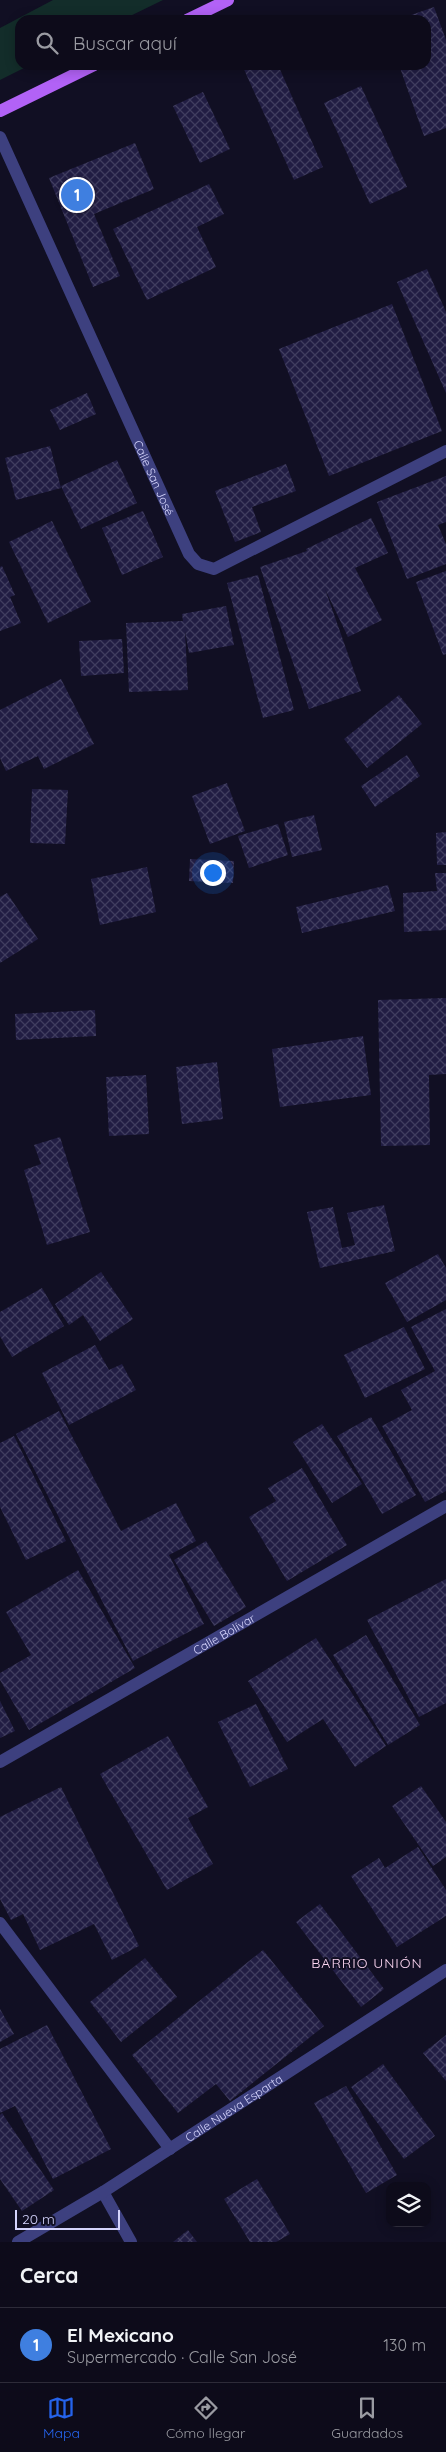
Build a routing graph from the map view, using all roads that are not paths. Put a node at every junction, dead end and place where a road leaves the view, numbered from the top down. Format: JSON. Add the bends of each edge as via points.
{"nodes":[{"id":1,"x":228,"y":0,"type":"edge"},
{"id":2,"x":197,"y":15,"type":"edge"},
{"id":3,"x":84,"y":70,"type":"edge"},
{"id":4,"x":0,"y":111,"type":"edge"},
{"id":5,"x":0,"y":137,"type":"edge"},
{"id":6,"x":446,"y":451,"type":"edge"},
{"id":7,"x":446,"y":1506,"type":"edge"},
{"id":8,"x":0,"y":1762,"type":"edge"},
{"id":9,"x":0,"y":1923,"type":"edge"},
{"id":10,"x":446,"y":1970,"type":"edge"},
{"id":11,"x":170,"y":2149,"type":"junction"},
{"id":12,"x":103,"y":2192,"type":"junction"},
{"id":13,"x":18,"y":2242,"type":"edge"},
{"id":14,"x":131,"y":2242,"type":"edge"}],
"edges":[{"from":1,"to":2,"type":"main road"},
{"from":3,"to":4,"type":"main road"},
{"from":5,"to":6,"type":"street","name":"Calle San José","via":[[189,554],[198,564],[214,569]]},
{"from":7,"to":8,"type":"street","name":"Calle Bolívar"},
{"from":9,"to":11,"type":"street"},
{"from":10,"to":11,"type":"street","name":"Calle Nueva Esparta"},
{"from":11,"to":12,"type":"street","name":"Calle Nueva Esparta"},
{"from":12,"to":13,"type":"street","name":"Calle Nueva Esparta"},
{"from":12,"to":14,"type":"street"}]}
